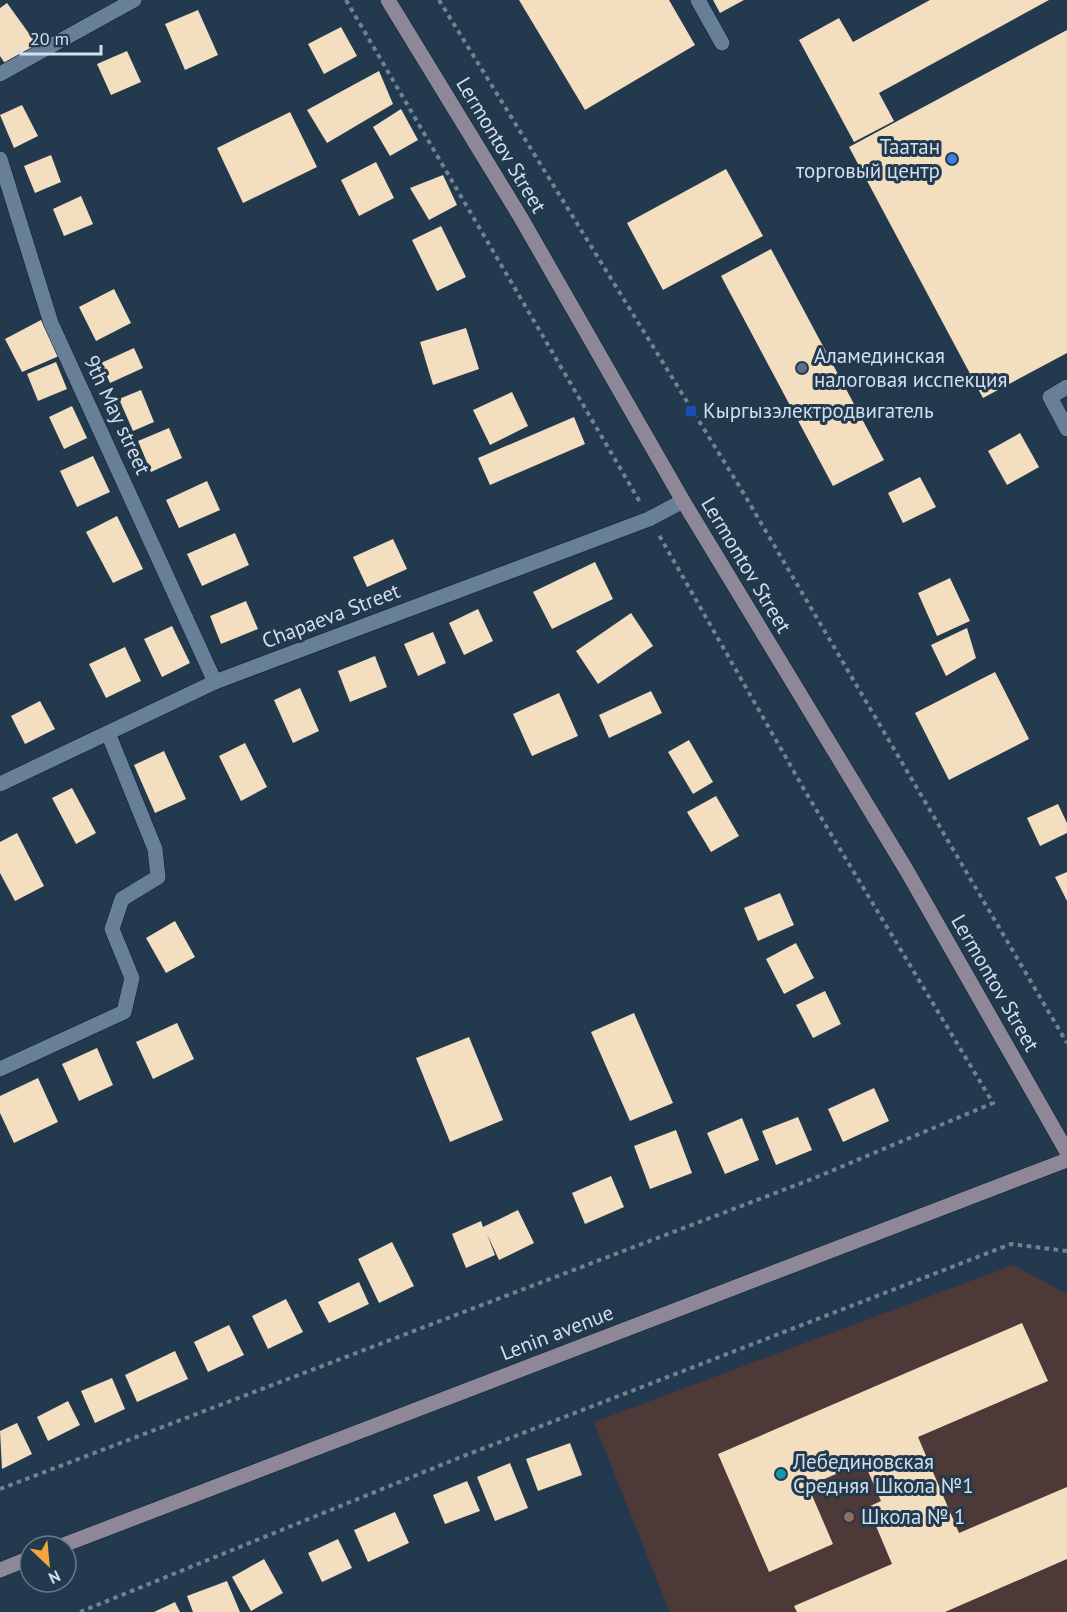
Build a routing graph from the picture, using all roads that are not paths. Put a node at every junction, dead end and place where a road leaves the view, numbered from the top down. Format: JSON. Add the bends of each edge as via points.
{"nodes":[{"id":1,"x":134,"y":0,"type":"edge"},
{"id":2,"x":388,"y":0,"type":"edge"},
{"id":3,"x":698,"y":0,"type":"edge"},
{"id":4,"x":722,"y":43,"type":"dead end"},
{"id":5,"x":0,"y":74,"type":"edge"},
{"id":6,"x":0,"y":159,"type":"edge"},
{"id":7,"x":1067,"y":387,"type":"edge"},
{"id":8,"x":1067,"y":429,"type":"edge"},
{"id":9,"x":683,"y":501,"type":"junction"},
{"id":10,"x":215,"y":682,"type":"junction"},
{"id":11,"x":108,"y":733,"type":"junction"},
{"id":12,"x":0,"y":784,"type":"edge"},
{"id":13,"x":0,"y":1069,"type":"edge"},
{"id":14,"x":1067,"y":1152,"type":"edge"},
{"id":15,"x":1067,"y":1160,"type":"edge"},
{"id":16,"x":78,"y":1539,"type":"edge"},
{"id":17,"x":18,"y":1563,"type":"edge"},
{"id":18,"x":0,"y":1570,"type":"edge"}],
"edges":[{"from":1,"to":5,"type":"street"},
{"from":2,"to":9,"type":"main road","name":"Lermontov Street","via":[[521,218]]},
{"from":3,"to":4,"type":"street"},
{"from":6,"to":10,"type":"street","name":"9th May street","via":[[51,322]]},
{"from":7,"to":8,"type":"street","via":[[1050,397]]},
{"from":9,"to":10,"type":"street","name":"Chapaeva Street","via":[[650,519]]},
{"from":9,"to":14,"type":"main road","name":"Lermontov Street","via":[[907,871]]},
{"from":10,"to":11,"type":"street","name":"Chapaeva Street"},
{"from":11,"to":12,"type":"street","name":"Chapaeva Street"},
{"from":11,"to":13,"type":"street","via":[[155,849],[158,877],[123,899],[112,929],[132,978],[123,1012]]},
{"from":15,"to":16,"type":"main road","name":"Lenin avenue"},
{"from":17,"to":18,"type":"main road"}]}
